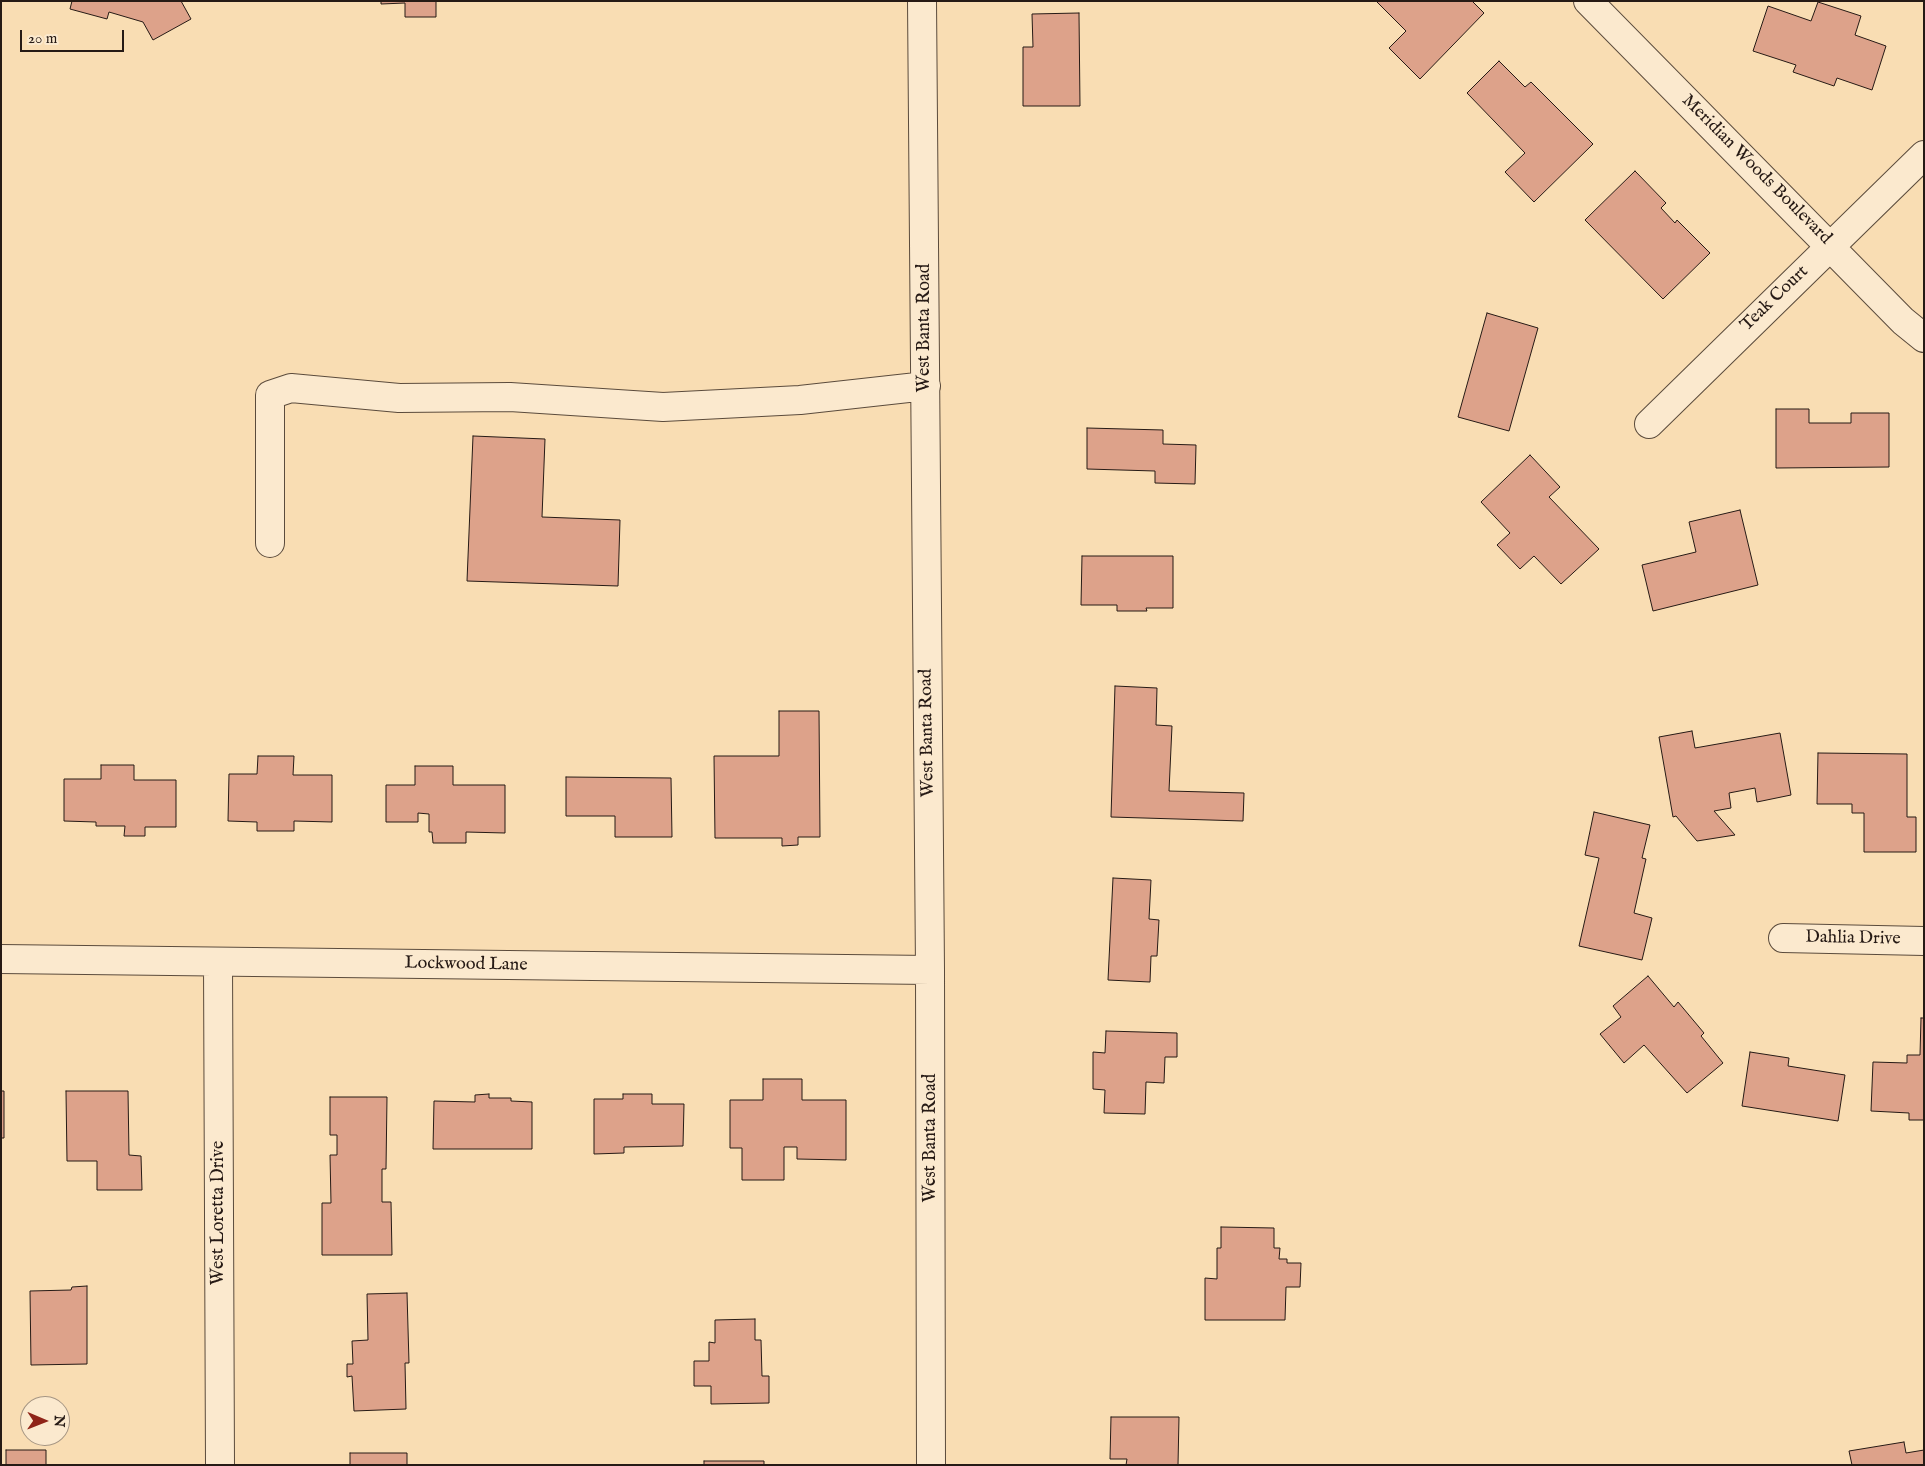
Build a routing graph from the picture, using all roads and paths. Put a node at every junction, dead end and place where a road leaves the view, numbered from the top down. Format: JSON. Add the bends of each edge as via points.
{"nodes":[{"id":1,"x":922,"y":1,"type":"edge"},
{"id":2,"x":1588,"y":1,"type":"edge"},
{"id":3,"x":1924,"y":155,"type":"edge"},
{"id":4,"x":1830,"y":246,"type":"junction"},
{"id":5,"x":1924,"y":338,"type":"edge"},
{"id":6,"x":926,"y":386,"type":"junction"},
{"id":7,"x":1649,"y":424,"type":"dead end"},
{"id":8,"x":270,"y":543,"type":"dead end"},
{"id":9,"x":1783,"y":938,"type":"dead end"},
{"id":10,"x":1924,"y":941,"type":"edge"},
{"id":11,"x":1,"y":959,"type":"edge"},
{"id":12,"x":218,"y":962,"type":"junction"},
{"id":13,"x":930,"y":970,"type":"junction"},
{"id":14,"x":220,"y":1465,"type":"edge"},
{"id":15,"x":932,"y":1465,"type":"edge"}],
"edges":[{"from":1,"to":6,"type":"street","name":"West Banta Road"},
{"from":2,"to":4,"type":"street","name":"Meridian Woods Boulevard"},
{"from":3,"to":4,"type":"street","name":"Teak Court"},
{"from":4,"to":5,"type":"street","name":"Meridian Woods Boulevard"},
{"from":4,"to":7,"type":"street","name":"Teak Court"},
{"from":6,"to":8,"type":"street","via":[[800,400],[664,407],[510,397],[399,398],[291,388],[270,396]]},
{"from":6,"to":13,"type":"street","name":"West Banta Road"},
{"from":9,"to":10,"type":"street","name":"Dahlia Drive"},
{"from":11,"to":12,"type":"street","name":"Lockwood Lane"},
{"from":12,"to":13,"type":"street","name":"Lockwood Lane"},
{"from":12,"to":14,"type":"street","name":"West Loretta Drive"},
{"from":13,"to":15,"type":"street","name":"West Banta Road"}]}
